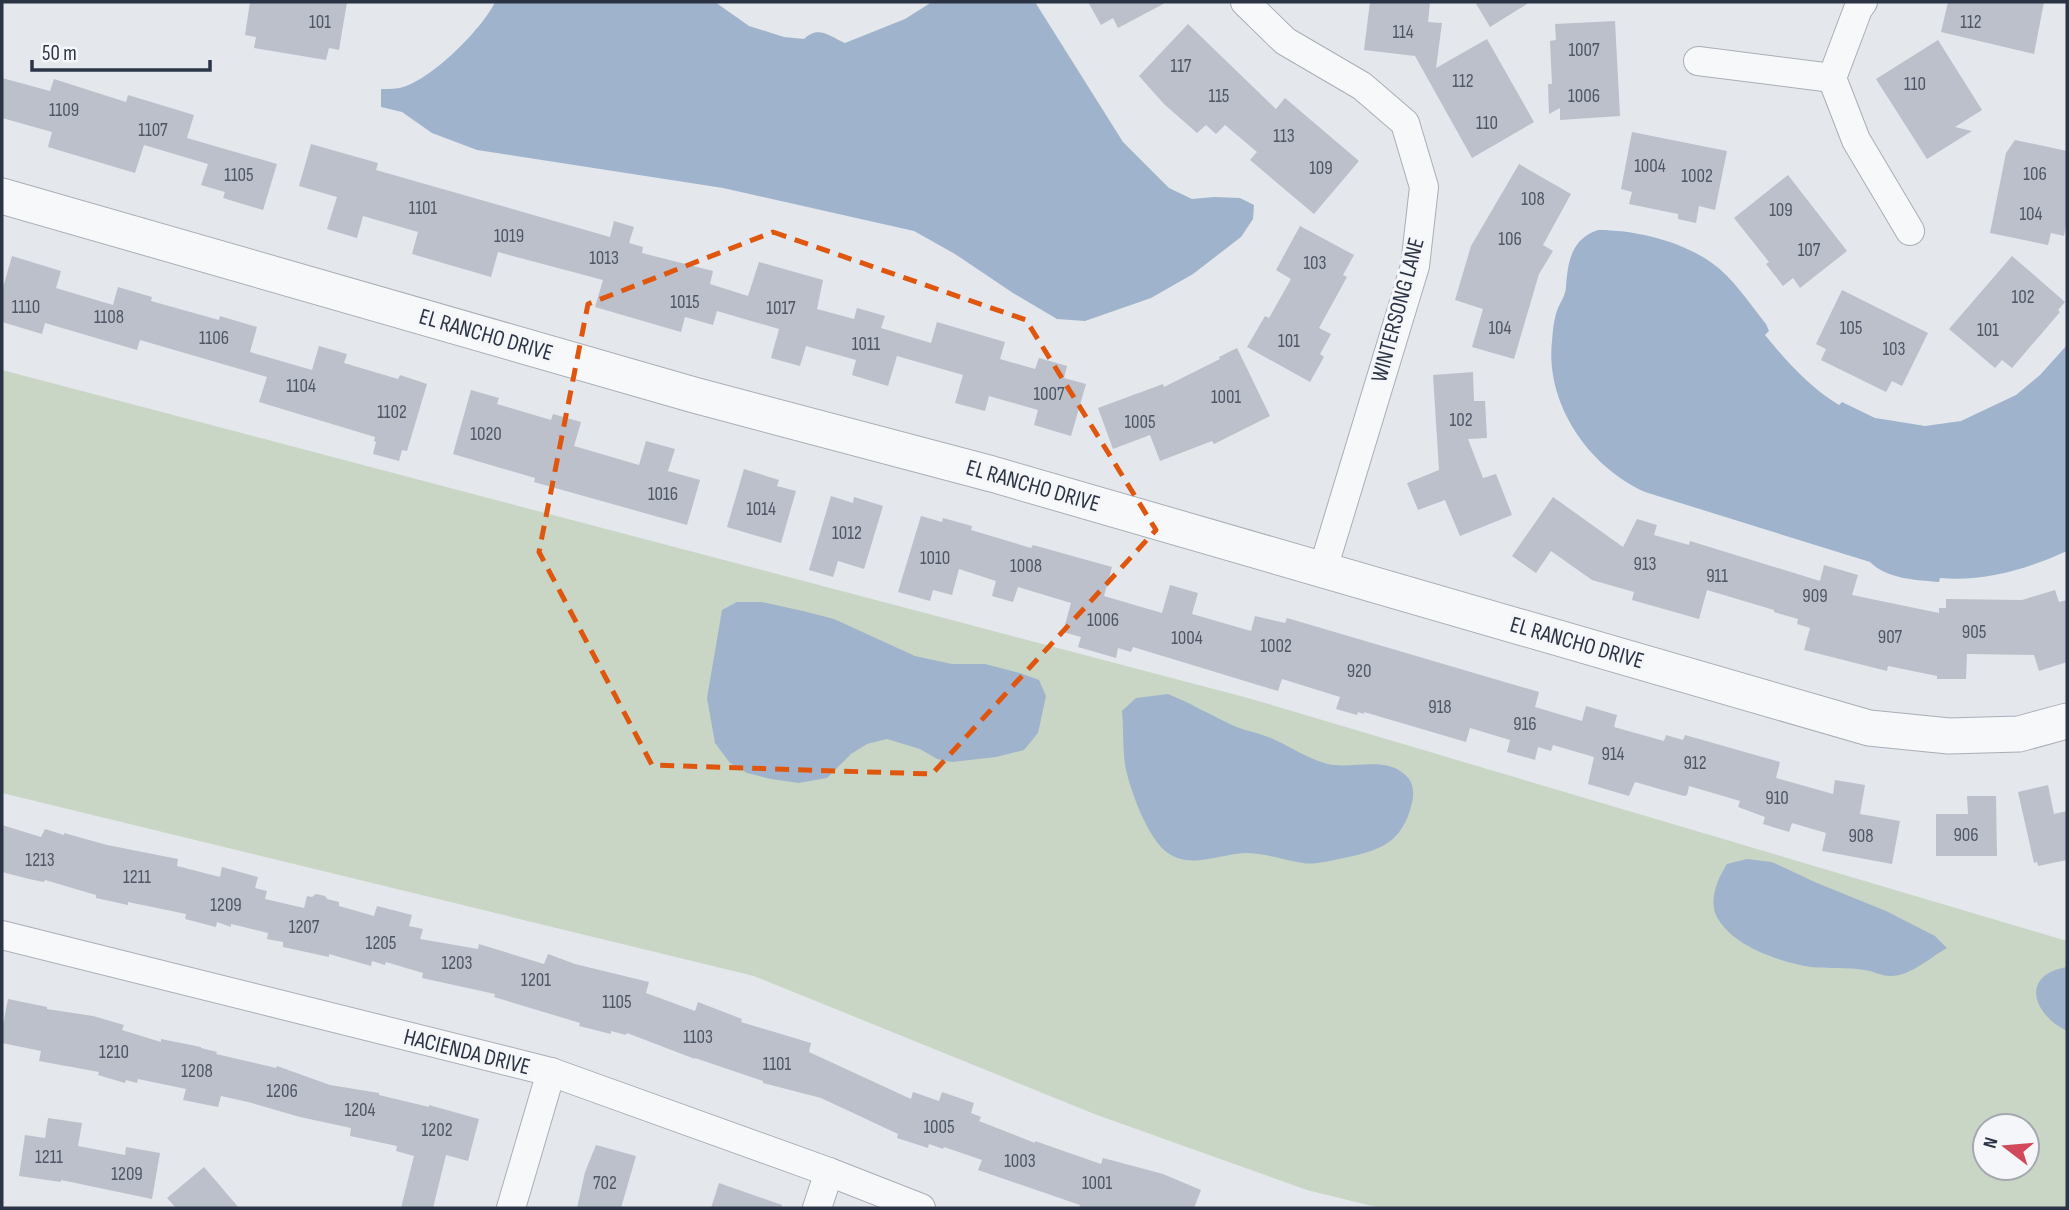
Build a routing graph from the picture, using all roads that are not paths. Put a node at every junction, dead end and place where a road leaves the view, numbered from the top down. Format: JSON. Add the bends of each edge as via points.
{"nodes":[{"id":1,"x":1245,"y":2,"type":"edge"},
{"id":2,"x":1863,"y":2,"type":"edge"},
{"id":3,"x":1698,"y":61,"type":"dead end"},
{"id":4,"x":1832,"y":78,"type":"junction"},
{"id":5,"x":2,"y":196,"type":"edge"},
{"id":6,"x":1910,"y":232,"type":"dead end"},
{"id":7,"x":1323,"y":569,"type":"junction"},
{"id":8,"x":2067,"y":721,"type":"edge"},
{"id":9,"x":2,"y":935,"type":"edge"},
{"id":10,"x":551,"y":1072,"type":"junction"},
{"id":11,"x":829,"y":1172,"type":"junction"},
{"id":12,"x":511,"y":1208,"type":"edge"},
{"id":13,"x":817,"y":1208,"type":"edge"},
{"id":14,"x":921,"y":1208,"type":"edge"}],
"edges":[{"from":1,"to":7,"type":"street","name":"WINTERSONG LANE","via":[[1285,41],[1362,86],[1405,124],[1424,187],[1415,265]]},
{"from":2,"to":4,"type":"street"},
{"from":3,"to":4,"type":"street"},
{"from":4,"to":6,"type":"street","via":[[1856,139]]},
{"from":5,"to":7,"type":"street","name":"EL RANCHO DRIVE"},
{"from":7,"to":8,"type":"street","name":"EL RANCHO DRIVE","via":[[1869,728],[1950,736],[2019,734]]},
{"from":9,"to":10,"type":"street","name":"HACIENDA DRIVE"},
{"from":10,"to":11,"type":"street","name":"HACIENDA DRIVE"},
{"from":10,"to":12,"type":"street"},
{"from":11,"to":13,"type":"street"},
{"from":11,"to":14,"type":"street","name":"HACIENDA DRIVE"}]}
